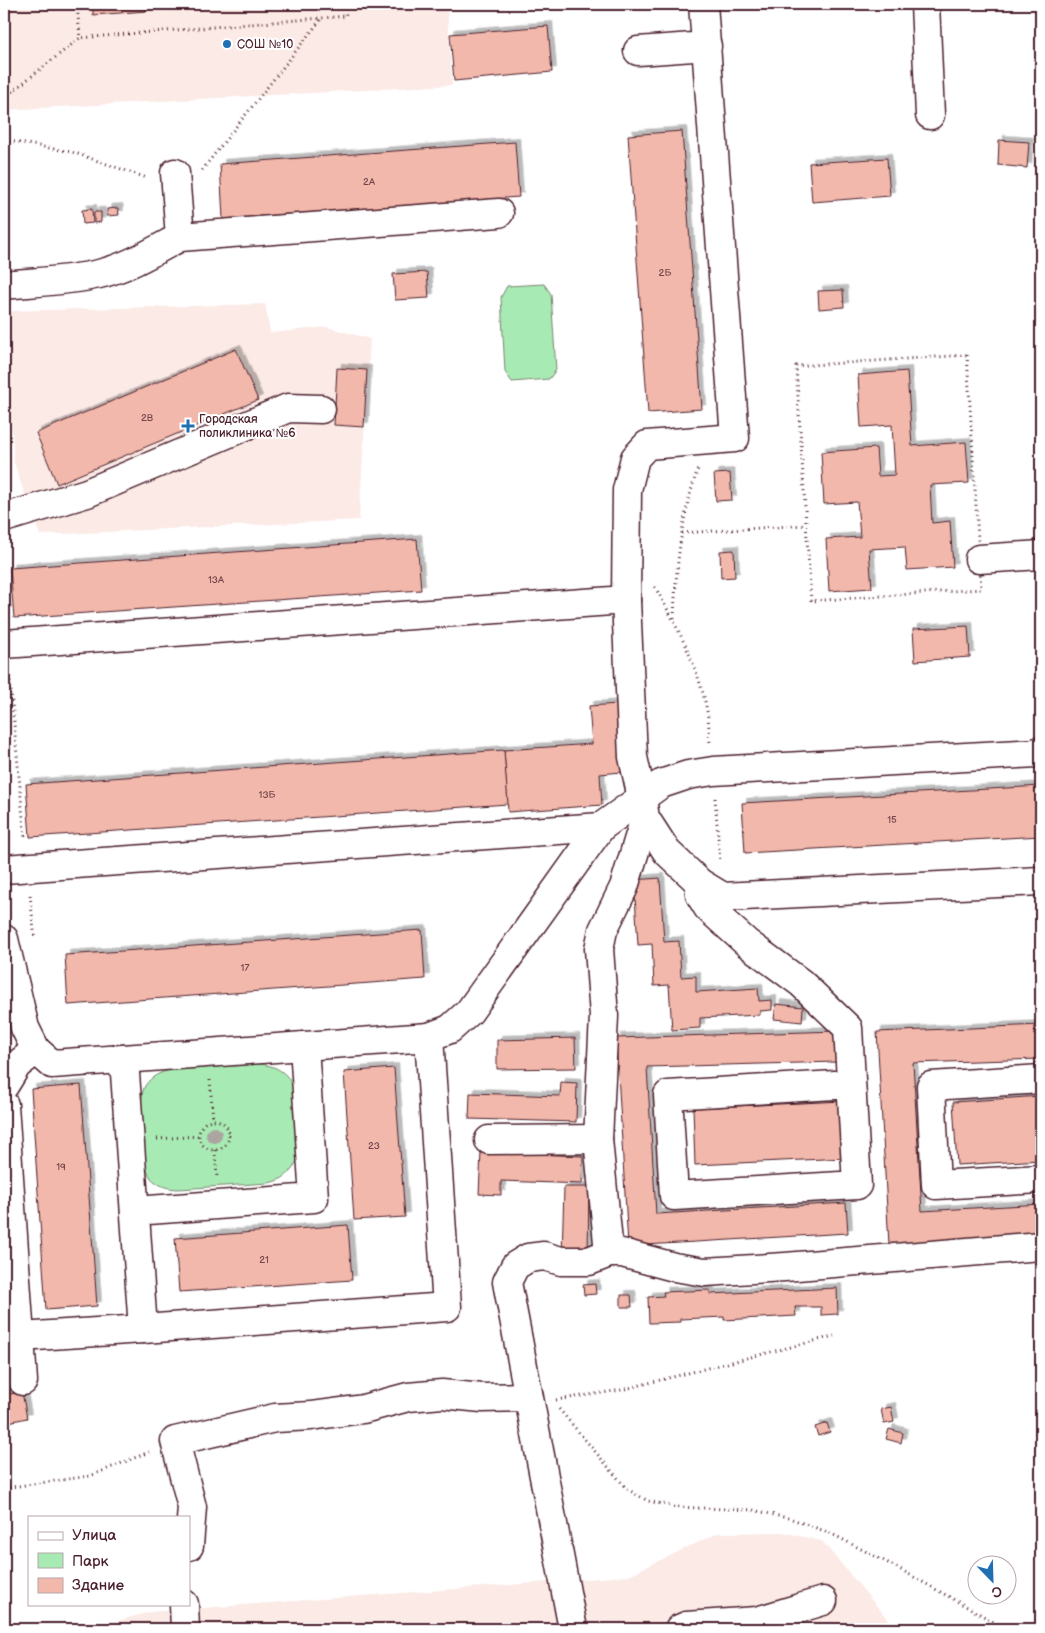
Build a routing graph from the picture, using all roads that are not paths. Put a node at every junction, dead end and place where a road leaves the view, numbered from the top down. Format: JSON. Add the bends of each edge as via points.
{"nodes":[{"id":1,"x":704,"y":4,"type":"edge"},
{"id":2,"x":925,"y":4,"type":"edge"},
{"id":3,"x":706,"y":46,"type":"junction"},
{"id":4,"x":638,"y":51,"type":"dead end"},
{"id":5,"x":930,"y":114,"type":"dead end"},
{"id":6,"x":176,"y":187,"type":"road end"},
{"id":7,"x":499,"y":213,"type":"dead end"},
{"id":8,"x":180,"y":237,"type":"junction"},
{"id":9,"x":4,"y":285,"type":"edge"},
{"id":10,"x":321,"y":409,"type":"dead end"},
{"id":11,"x":4,"y":518,"type":"edge"},
{"id":12,"x":1041,"y":555,"type":"edge"},
{"id":13,"x":980,"y":559,"type":"road end"},
{"id":14,"x":626,"y":600,"type":"junction"},
{"id":15,"x":5,"y":644,"type":"edge"},
{"id":16,"x":1041,"y":750,"type":"edge"},
{"id":17,"x":643,"y":808,"type":"junction"},
{"id":18,"x":601,"y":827,"type":"junction"},
{"id":19,"x":16,"y":868,"type":"edge"},
{"id":20,"x":1041,"y":881,"type":"edge"},
{"id":21,"x":700,"y":883,"type":"junction"},
{"id":22,"x":4,"y":938,"type":"edge"},
{"id":23,"x":429,"y":1037,"type":"junction"},
{"id":24,"x":304,"y":1046,"type":"junction"},
{"id":25,"x":36,"y":1050,"type":"junction"},
{"id":26,"x":124,"y":1059,"type":"junction"},
{"id":27,"x":1041,"y":1079,"type":"edge"},
{"id":28,"x":851,"y":1084,"type":"junction"},
{"id":29,"x":4,"y":1086,"type":"edge"},
{"id":30,"x":4,"y":1105,"type":"edge"},
{"id":31,"x":598,"y":1139,"type":"junction"},
{"id":32,"x":489,"y":1140,"type":"dead end"},
{"id":33,"x":1041,"y":1179,"type":"edge"},
{"id":34,"x":135,"y":1211,"type":"junction"},
{"id":35,"x":1041,"y":1246,"type":"edge"},
{"id":36,"x":609,"y":1253,"type":"junction"},
{"id":37,"x":143,"y":1329,"type":"junction"},
{"id":38,"x":20,"y":1337,"type":"junction"},
{"id":39,"x":23,"y":1381,"type":"dead end"},
{"id":40,"x":528,"y":1397,"type":"junction"},
{"id":41,"x":190,"y":1533,"type":"edge"},
{"id":42,"x":823,"y":1601,"type":"dead end"},
{"id":43,"x":184,"y":1606,"type":"edge"},
{"id":44,"x":185,"y":1629,"type":"edge"},
{"id":45,"x":573,"y":1629,"type":"edge"},
{"id":46,"x":679,"y":1629,"type":"edge"}],
"edges":[{"from":1,"to":3,"type":"lane"},
{"from":2,"to":5,"type":"lane"},
{"from":3,"to":4,"type":"lane"},
{"from":3,"to":14,"type":"lane","via":[[735,438],[647,445],[635,458],[627,490]]},
{"from":6,"to":8,"type":"lane"},
{"from":7,"to":8,"type":"lane"},
{"from":8,"to":9,"type":"lane","via":[[138,260],[101,273],[69,280]]},
{"from":10,"to":11,"type":"lane","via":[[288,408],[86,492]]},
{"from":12,"to":13,"type":"lane"},
{"from":14,"to":15,"type":"lane"},
{"from":14,"to":17,"type":"lane","via":[[633,757]]},
{"from":16,"to":17,"type":"lane","via":[[688,774],[661,784]]},
{"from":17,"to":18,"type":"lane"},
{"from":17,"to":21,"type":"lane","via":[[666,852]]},
{"from":17,"to":31,"type":"lane","via":[[624,887],[603,930],[600,949],[604,1016]]},
{"from":18,"to":19,"type":"lane"},
{"from":18,"to":23,"type":"lane","via":[[469,1012],[450,1029]]},
{"from":20,"to":21,"type":"lane","via":[[723,897]]},
{"from":21,"to":28,"type":"lane","via":[[700,895],[708,908],[747,943],[802,983],[848,1028]]},
{"from":22,"to":25,"type":"lane","via":[[25,1028]]},
{"from":23,"to":24,"type":"lane"},
{"from":23,"to":37,"type":"lane","via":[[447,1307]]},
{"from":24,"to":26,"type":"lane"},
{"from":24,"to":34,"type":"lane","via":[[314,1198]]},
{"from":25,"to":26,"type":"lane","via":[[52,1064]]},
{"from":25,"to":29,"type":"lane","via":[[17,1065]]},
{"from":26,"to":34,"type":"lane"},
{"from":27,"to":33,"type":"lane","via":[[931,1086],[936,1185]]},
{"from":28,"to":28,"type":"lane","via":[[668,1095],[674,1196],[857,1185]]},
{"from":30,"to":38,"type":"lane"},
{"from":31,"to":32,"type":"lane"},
{"from":31,"to":36,"type":"lane"},
{"from":34,"to":37,"type":"lane"},
{"from":35,"to":36,"type":"lane","via":[[705,1272],[622,1253]]},
{"from":36,"to":40,"type":"lane","via":[[589,1261],[561,1261],[544,1256],[528,1258],[515,1266],[507,1282]]},
{"from":37,"to":38,"type":"lane"},
{"from":38,"to":39,"type":"lane"},
{"from":40,"to":41,"type":"lane","via":[[482,1398],[442,1394],[408,1397],[354,1410],[275,1418],[175,1442],[192,1507]]},
{"from":40,"to":45,"type":"lane"},
{"from":42,"to":46,"type":"lane","via":[[758,1621]]},
{"from":43,"to":44,"type":"lane"}]}
